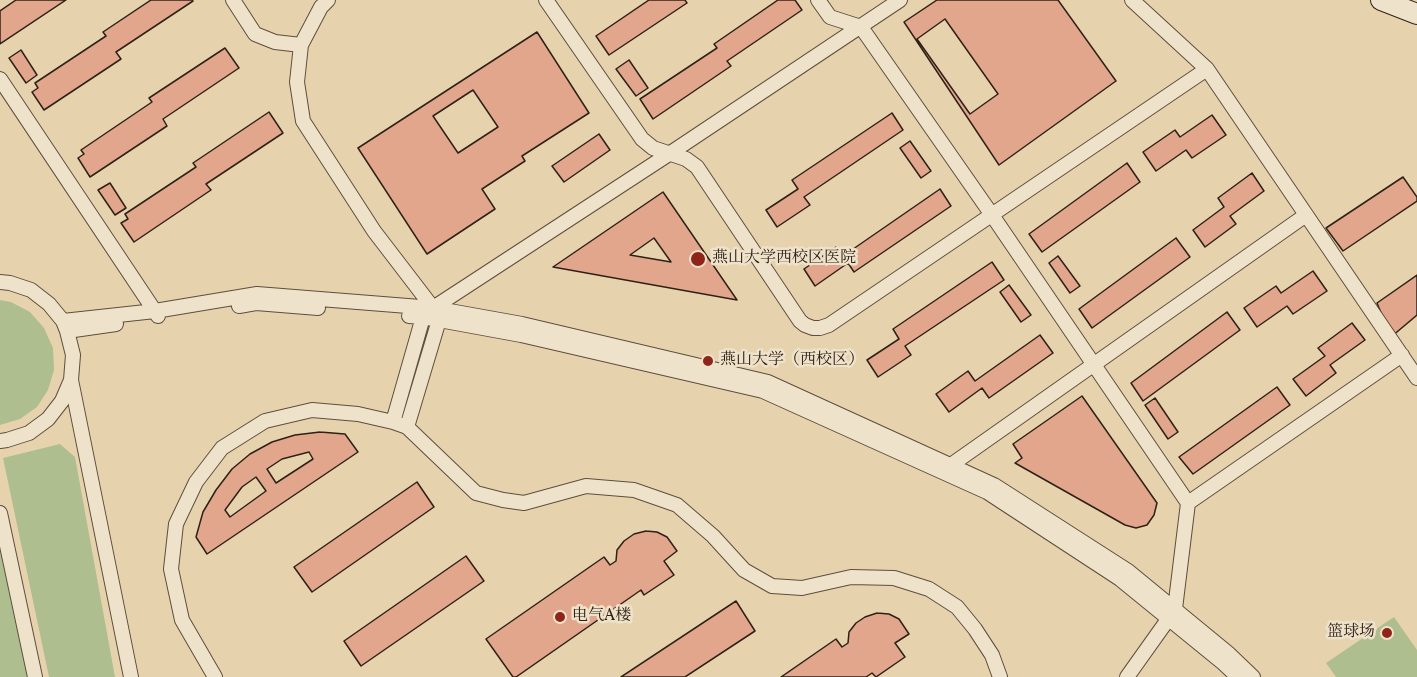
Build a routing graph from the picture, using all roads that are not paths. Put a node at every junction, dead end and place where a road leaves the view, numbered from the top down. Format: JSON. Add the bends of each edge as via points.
{"nodes":[{"id":1,"x":232,"y":0,"type":"edge"},
{"id":2,"x":328,"y":0,"type":"edge"},
{"id":3,"x":546,"y":0,"type":"edge"},
{"id":4,"x":818,"y":0,"type":"edge"},
{"id":5,"x":900,"y":0,"type":"edge"},
{"id":6,"x":1132,"y":0,"type":"edge"},
{"id":7,"x":1381,"y":0,"type":"edge"},
{"id":8,"x":1417,"y":14,"type":"edge"},
{"id":9,"x":861,"y":27,"type":"junction"},
{"id":10,"x":301,"y":45,"type":"junction"},
{"id":11,"x":1207,"y":69,"type":"junction"},
{"id":12,"x":0,"y":79,"type":"edge"},
{"id":13,"x":669,"y":154,"type":"junction"},
{"id":14,"x":992,"y":215,"type":"junction"},
{"id":15,"x":1306,"y":215,"type":"junction"},
{"id":16,"x":0,"y":268,"type":"edge"},
{"id":17,"x":5,"y":282,"type":"edge"},
{"id":18,"x":157,"y":314,"type":"junction"},
{"id":19,"x":432,"y":315,"type":"junction"},
{"id":20,"x":65,"y":326,"type":"junction"},
{"id":21,"x":1402,"y":355,"type":"junction"},
{"id":22,"x":1094,"y":365,"type":"junction"},
{"id":23,"x":1417,"y":378,"type":"edge"},
{"id":24,"x":71,"y":380,"type":"junction"},
{"id":25,"x":393,"y":422,"type":"junction"},
{"id":26,"x":407,"y":427,"type":"junction"},
{"id":27,"x":0,"y":441,"type":"edge"},
{"id":28,"x":949,"y":469,"type":"junction"},
{"id":29,"x":1188,"y":503,"type":"junction"},
{"id":30,"x":0,"y":513,"type":"edge"},
{"id":31,"x":1172,"y":617,"type":"junction"},
{"id":32,"x":35,"y":677,"type":"edge"},
{"id":33,"x":130,"y":677,"type":"edge"},
{"id":34,"x":215,"y":677,"type":"edge"},
{"id":35,"x":1000,"y":677,"type":"edge"},
{"id":36,"x":1127,"y":677,"type":"edge"},
{"id":37,"x":1238,"y":677,"type":"edge"},
{"id":38,"x":1253,"y":677,"type":"edge"}],
"edges":[{"from":1,"to":10,"type":"street","via":[[255,34],[275,42]]},
{"from":2,"to":10,"type":"street"},
{"from":3,"to":13,"type":"street","via":[[642,139]]},
{"from":4,"to":9,"type":"street","via":[[830,17]]},
{"from":5,"to":9,"type":"street"},
{"from":6,"to":11,"type":"street"},
{"from":7,"to":8,"type":"main road"},
{"from":9,"to":13,"type":"street"},
{"from":9,"to":14,"type":"street"},
{"from":10,"to":19,"type":"street","via":[[297,82],[303,121]]},
{"from":11,"to":14,"type":"street"},
{"from":11,"to":15,"type":"street"},
{"from":12,"to":18,"type":"street"},
{"from":13,"to":14,"type":"street","via":[[687,159],[697,167],[800,321],[813,328],[829,325]]},
{"from":13,"to":19,"type":"street"},
{"from":14,"to":22,"type":"street"},
{"from":15,"to":21,"type":"street"},
{"from":15,"to":22,"type":"street"},
{"from":16,"to":17,"type":"street"},
{"from":17,"to":20,"type":"street","via":[[31,290],[49,304]]},
{"from":18,"to":19,"type":"street","via":[[256,303]]},
{"from":18,"to":20,"type":"street"},
{"from":19,"to":25,"type":"street"},
{"from":19,"to":26,"type":"street"},
{"from":19,"to":28,"type":"street","via":[[763,391]]},
{"from":20,"to":24,"type":"street","via":[[73,355]]},
{"from":21,"to":23,"type":"street"},
{"from":21,"to":29,"type":"street"},
{"from":22,"to":28,"type":"street"},
{"from":22,"to":29,"type":"street"},
{"from":24,"to":27,"type":"street","via":[[48,419],[29,433]]},
{"from":24,"to":33,"type":"street"},
{"from":25,"to":26,"type":"street"},
{"from":25,"to":34,"type":"street","via":[[312,410],[265,421],[222,448],[196,482],[176,524],[171,569],[182,620]]},
{"from":26,"to":35,"type":"street","via":[[476,493],[524,503],[586,486],[634,490],[678,505],[744,570],[772,586],[802,588],[851,577],[894,578],[929,589],[957,608],[975,629],[992,655]]},
{"from":28,"to":31,"type":"street"},
{"from":29,"to":31,"type":"street"},
{"from":30,"to":32,"type":"street"},
{"from":31,"to":36,"type":"street"},
{"from":31,"to":37,"type":"street"},
{"from":31,"to":38,"type":"street","via":[[1229,654]]}]}
